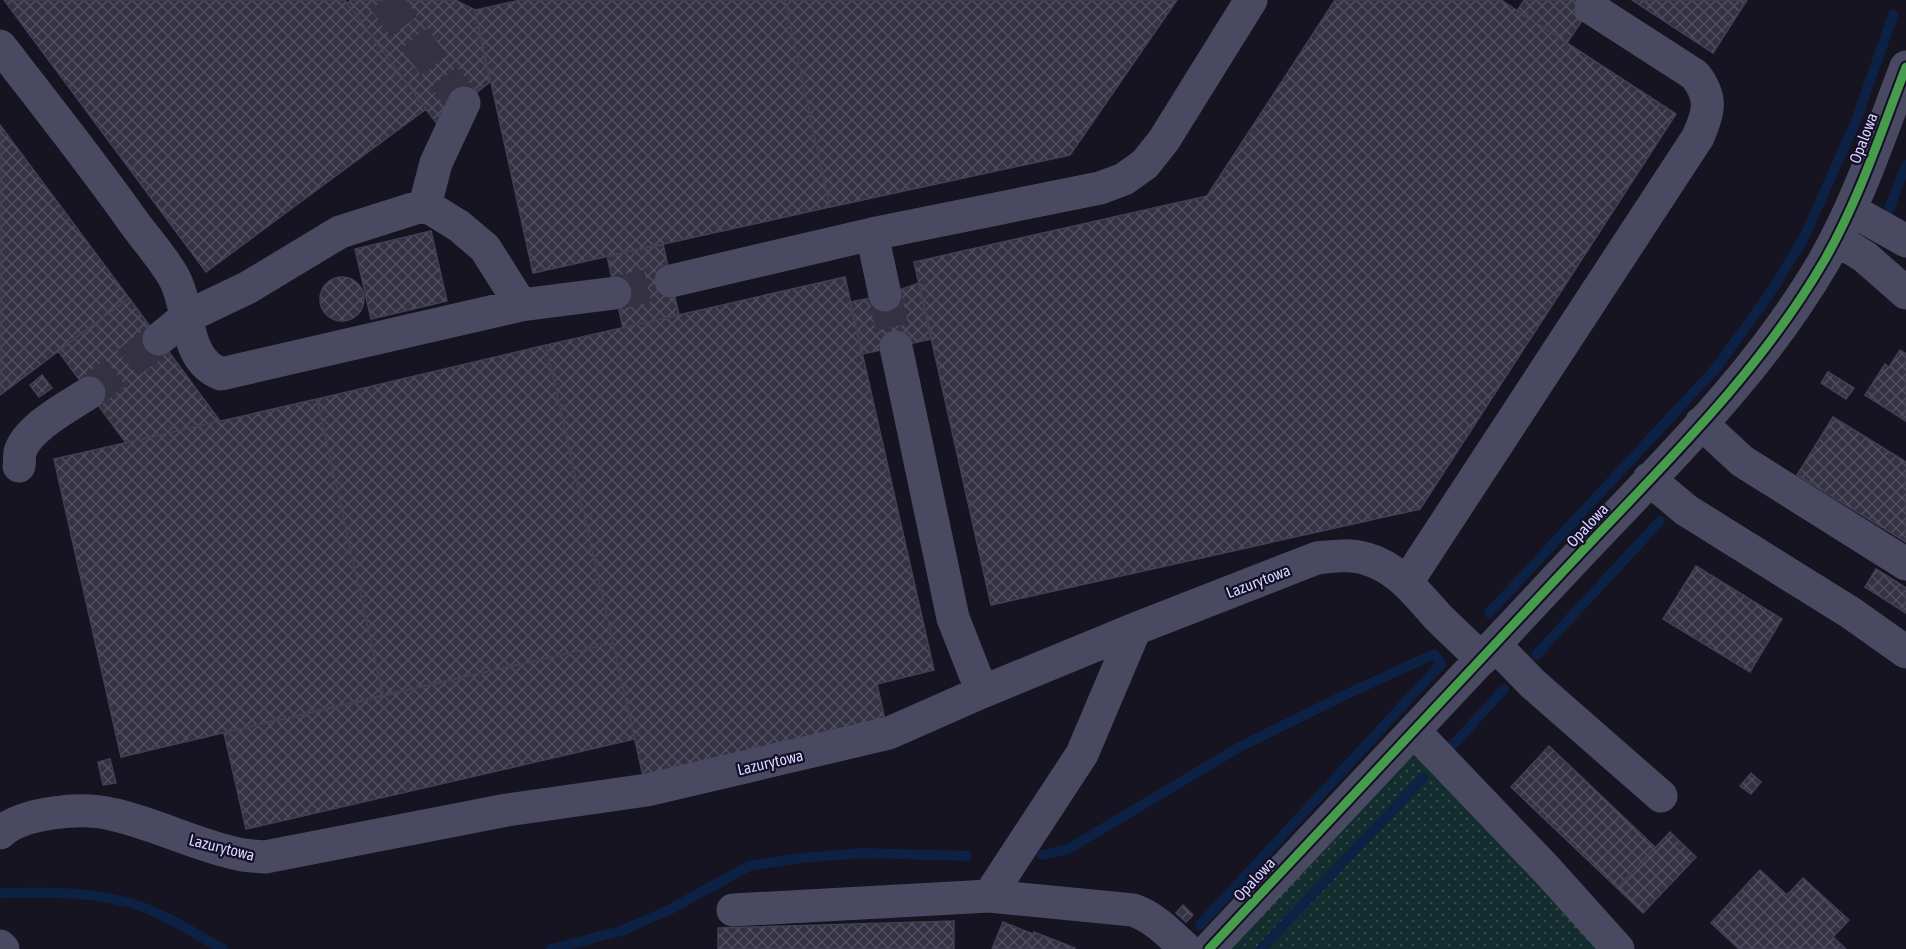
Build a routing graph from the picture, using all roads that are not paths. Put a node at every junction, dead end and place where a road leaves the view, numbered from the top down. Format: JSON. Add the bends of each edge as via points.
{"nodes":[{"id":1,"x":1251,"y":0,"type":"edge"},
{"id":2,"x":1591,"y":8,"type":"dead end"},
{"id":3,"x":0,"y":46,"type":"edge"},
{"id":4,"x":1906,"y":67,"type":"edge"},
{"id":5,"x":464,"y":103,"type":"dead end"},
{"id":6,"x":425,"y":205,"type":"junction"},
{"id":7,"x":1851,"y":210,"type":"junction"},
{"id":8,"x":872,"y":234,"type":"junction"},
{"id":9,"x":1836,"y":239,"type":"junction"},
{"id":10,"x":1906,"y":241,"type":"edge"},
{"id":11,"x":671,"y":281,"type":"tunnel mouth"},
{"id":12,"x":615,"y":293,"type":"tunnel mouth"},
{"id":13,"x":1906,"y":293,"type":"edge"},
{"id":14,"x":885,"y":294,"type":"tunnel mouth"},
{"id":15,"x":521,"y":305,"type":"junction"},
{"id":16,"x":186,"y":317,"type":"junction"},
{"id":17,"x":159,"y":339,"type":"tunnel mouth"},
{"id":18,"x":896,"y":347,"type":"tunnel mouth"},
{"id":19,"x":89,"y":393,"type":"tunnel mouth"},
{"id":20,"x":1701,"y":423,"type":"junction"},
{"id":21,"x":19,"y":466,"type":"dead end"},
{"id":22,"x":1649,"y":479,"type":"junction"},
{"id":23,"x":1906,"y":564,"type":"edge"},
{"id":24,"x":1407,"y":582,"type":"junction"},
{"id":25,"x":1135,"y":629,"type":"junction"},
{"id":26,"x":1488,"y":652,"type":"junction"},
{"id":27,"x":1906,"y":652,"type":"edge"},
{"id":28,"x":982,"y":692,"type":"junction"},
{"id":29,"x":1414,"y":731,"type":"junction"},
{"id":30,"x":1661,"y":796,"type":"dead end"},
{"id":31,"x":0,"y":833,"type":"edge"},
{"id":32,"x":989,"y":896,"type":"junction"},
{"id":33,"x":733,"y":910,"type":"dead end"},
{"id":34,"x":1186,"y":949,"type":"edge"},
{"id":35,"x":1209,"y":949,"type":"edge"},
{"id":36,"x":1618,"y":949,"type":"edge"}],
"edges":[{"from":1,"to":8,"type":"street","via":[[1164,140],[1145,164],[1124,178],[1100,188]]},
{"from":2,"to":24,"type":"street","via":[[1695,75],[1704,87],[1708,103],[1706,119],[1698,137]]},
{"from":3,"to":16,"type":"street","via":[[177,282]]},
{"from":4,"to":7,"type":"street","name":"Opalowa"},
{"from":5,"to":6,"type":"street","via":[[436,163]]},
{"from":6,"to":15,"type":"street","via":[[485,248]]},
{"from":6,"to":16,"type":"street","via":[[340,232],[247,288]]},
{"from":7,"to":9,"type":"street","name":"Opalowa"},
{"from":7,"to":10,"type":"street"},
{"from":8,"to":11,"type":"street"},
{"from":8,"to":14,"type":"street"},
{"from":9,"to":13,"type":"street","via":[[1866,257]]},
{"from":9,"to":20,"type":"street","name":"Opalowa","via":[[1771,343]]},
{"from":12,"to":15,"type":"street"},
{"from":15,"to":16,"type":"street","via":[[220,374],[200,361]]},
{"from":16,"to":17,"type":"street"},
{"from":18,"to":28,"type":"street","via":[[953,618]]},
{"from":19,"to":21,"type":"street","via":[[26,440]]},
{"from":20,"to":22,"type":"street","name":"Opalowa"},
{"from":20,"to":23,"type":"street","via":[[1742,461]]},
{"from":22,"to":26,"type":"street","name":"Opalowa"},
{"from":22,"to":27,"type":"street","via":[[1686,510]]},
{"from":24,"to":25,"type":"street","name":"Lazurytowa","via":[[1366,558],[1317,558]]},
{"from":24,"to":26,"type":"street","name":"Lazurytowa","via":[[1440,619]]},
{"from":25,"to":28,"type":"street","name":"Lazurytowa"},
{"from":25,"to":32,"type":"street","via":[[1082,754]]},
{"from":26,"to":29,"type":"street","name":"Opalowa"},
{"from":26,"to":30,"type":"street","name":"Lazurytowa","via":[[1533,684]]},
{"from":28,"to":31,"type":"street","name":"Lazurytowa","via":[[889,734],[647,790],[507,810],[265,857],[237,854],[110,813],[56,813],[30,818]]},
{"from":29,"to":35,"type":"street","name":"Opalowa"},
{"from":29,"to":36,"type":"street"},
{"from":32,"to":33,"type":"street"},
{"from":32,"to":34,"type":"street","via":[[1133,910],[1153,920]]}]}
